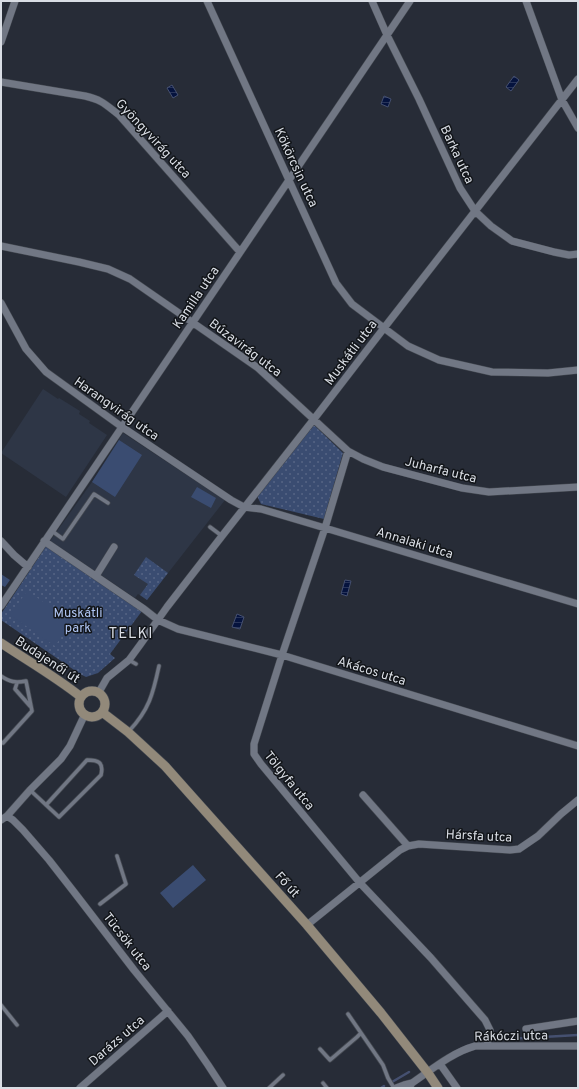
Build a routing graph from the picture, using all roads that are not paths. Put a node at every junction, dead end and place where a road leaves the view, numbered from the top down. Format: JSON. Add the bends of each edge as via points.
{"nodes":[{"id":1,"x":15,"y":1,"type":"edge"},
{"id":2,"x":207,"y":1,"type":"edge"},
{"id":3,"x":372,"y":1,"type":"edge"},
{"id":4,"x":410,"y":1,"type":"edge"},
{"id":5,"x":526,"y":1,"type":"edge"},
{"id":6,"x":387,"y":35,"type":"junction"},
{"id":7,"x":1,"y":42,"type":"edge"},
{"id":8,"x":578,"y":79,"type":"edge"},
{"id":9,"x":1,"y":82,"type":"edge"},
{"id":10,"x":562,"y":100,"type":"junction"},
{"id":11,"x":578,"y":128,"type":"edge"},
{"id":12,"x":290,"y":180,"type":"junction"},
{"id":13,"x":475,"y":211,"type":"junction"},
{"id":14,"x":1,"y":246,"type":"edge"},
{"id":15,"x":240,"y":252,"type":"junction"},
{"id":16,"x":578,"y":254,"type":"edge"},
{"id":17,"x":1,"y":303,"type":"edge"},
{"id":18,"x":193,"y":322,"type":"junction"},
{"id":19,"x":384,"y":328,"type":"junction"},
{"id":20,"x":578,"y":370,"type":"edge"},
{"id":21,"x":314,"y":419,"type":"junction"},
{"id":22,"x":122,"y":427,"type":"junction"},
{"id":23,"x":348,"y":451,"type":"junction"},
{"id":24,"x":578,"y":487,"type":"edge"},
{"id":25,"x":108,"y":502,"type":"dead end"},
{"id":26,"x":244,"y":507,"type":"junction"},
{"id":27,"x":210,"y":527,"type":"dead end"},
{"id":28,"x":326,"y":528,"type":"junction"},
{"id":29,"x":52,"y":531,"type":"junction"},
{"id":30,"x":222,"y":536,"type":"junction"},
{"id":31,"x":1,"y":541,"type":"edge"},
{"id":32,"x":44,"y":542,"type":"junction"},
{"id":33,"x":114,"y":548,"type":"dead end"},
{"id":34,"x":28,"y":567,"type":"junction"},
{"id":35,"x":96,"y":576,"type":"junction"},
{"id":36,"x":578,"y":604,"type":"edge"},
{"id":37,"x":1,"y":606,"type":"edge"},
{"id":38,"x":158,"y":620,"type":"junction"},
{"id":39,"x":1,"y":643,"type":"edge"},
{"id":40,"x":282,"y":655,"type":"junction"},
{"id":41,"x":128,"y":660,"type":"junction"},
{"id":42,"x":136,"y":664,"type":"dead end"},
{"id":43,"x":159,"y":666,"type":"dead end"},
{"id":44,"x":1,"y":676,"type":"edge"},
{"id":45,"x":17,"y":683,"type":"junction"},
{"id":46,"x":99,"y":692,"type":"junction"},
{"id":47,"x":81,"y":697,"type":"junction"},
{"id":48,"x":31,"y":707,"type":"junction"},
{"id":49,"x":102,"y":712,"type":"junction"},
{"id":50,"x":85,"y":714,"type":"junction"},
{"id":51,"x":128,"y":732,"type":"junction"},
{"id":52,"x":1,"y":742,"type":"edge"},
{"id":53,"x":578,"y":746,"type":"edge"},
{"id":54,"x":30,"y":790,"type":"junction"},
{"id":55,"x":363,"y":795,"type":"dead end"},
{"id":56,"x":578,"y":800,"type":"edge"},
{"id":57,"x":46,"y":805,"type":"junction"},
{"id":58,"x":4,"y":818,"type":"edge"},
{"id":59,"x":408,"y":846,"type":"junction"},
{"id":60,"x":116,"y":856,"type":"dead end"},
{"id":61,"x":360,"y":883,"type":"junction"},
{"id":62,"x":100,"y":904,"type":"dead end"},
{"id":63,"x":307,"y":925,"type":"junction"},
{"id":64,"x":1,"y":1005,"type":"edge"},
{"id":65,"x":168,"y":1011,"type":"junction"},
{"id":66,"x":348,"y":1014,"type":"dead end"},
{"id":67,"x":578,"y":1021,"type":"edge"},
{"id":68,"x":17,"y":1025,"type":"dead end"},
{"id":69,"x":526,"y":1029,"type":"dead end"},
{"id":70,"x":361,"y":1033,"type":"junction"},
{"id":71,"x":487,"y":1046,"type":"junction"},
{"id":72,"x":578,"y":1046,"type":"edge"},
{"id":73,"x":320,"y":1049,"type":"dead end"},
{"id":74,"x":440,"y":1064,"type":"junction"},
{"id":75,"x":428,"y":1073,"type":"junction"},
{"id":76,"x":283,"y":1075,"type":"dead end"},
{"id":77,"x":323,"y":1083,"type":"dead end"},
{"id":78,"x":411,"y":1086,"type":"edge"},
{"id":79,"x":80,"y":1088,"type":"edge"},
{"id":80,"x":223,"y":1088,"type":"edge"},
{"id":81,"x":269,"y":1088,"type":"edge"},
{"id":82,"x":327,"y":1088,"type":"edge"},
{"id":83,"x":395,"y":1088,"type":"edge"},
{"id":84,"x":438,"y":1088,"type":"edge"},
{"id":85,"x":457,"y":1088,"type":"edge"}],
"edges":[{"from":1,"to":7,"type":"street"},
{"from":2,"to":12,"type":"street","name":"Kökörcsin utca"},
{"from":3,"to":6,"type":"street","name":"Barka utca"},
{"from":4,"to":6,"type":"street","name":"Kamilla utca"},
{"from":5,"to":10,"type":"street"},
{"from":6,"to":12,"type":"street","name":"Kamilla utca"},
{"from":6,"to":13,"type":"street","name":"Barka utca","via":[[460,188]]},
{"from":8,"to":10,"type":"street","name":"Muskátli utca"},
{"from":9,"to":15,"type":"street","name":"Gyöngyvirág utca","via":[[85,96],[104,102],[119,115]]},
{"from":10,"to":11,"type":"street"},
{"from":10,"to":13,"type":"street","name":"Muskátli utca"},
{"from":12,"to":15,"type":"street","name":"Kamilla utca"},
{"from":12,"to":19,"type":"street","name":"Kökörcsin utca","via":[[336,283],[352,304]]},
{"from":13,"to":16,"type":"street","name":"Barka utca","via":[[490,226],[512,241],[569,255]]},
{"from":13,"to":19,"type":"street","name":"Muskátli utca"},
{"from":14,"to":18,"type":"street","name":"Búzavirág utca","via":[[108,269],[130,279]]},
{"from":15,"to":18,"type":"street","name":"Kamilla utca"},
{"from":17,"to":22,"type":"street","name":"Harangvirág utca","via":[[26,349],[46,372]]},
{"from":18,"to":21,"type":"street","name":"Búzavirág utca","via":[[258,368]]},
{"from":18,"to":22,"type":"street","name":"Kamilla utca"},
{"from":19,"to":20,"type":"street","name":"Kökörcsin utca","via":[[408,346],[439,360],[492,372],[548,373]]},
{"from":19,"to":21,"type":"street","name":"Muskátli utca"},
{"from":21,"to":23,"type":"street","name":"Juharfa utca"},
{"from":21,"to":26,"type":"street","name":"Muskátli utca"},
{"from":22,"to":26,"type":"street","name":"Harangvirág utca"},
{"from":22,"to":29,"type":"street","name":"Kamilla utca"},
{"from":23,"to":24,"type":"street","name":"Juharfa utca","via":[[383,467],[462,488],[489,492]]},
{"from":23,"to":28,"type":"street","name":"Tölgyfa utca"},
{"from":25,"to":29,"type":"lane","via":[[94,494],[63,539]]},
{"from":26,"to":28,"type":"street","name":"Annalaki utca","via":[[261,509]]},
{"from":26,"to":30,"type":"street","name":"Muskátli utca"},
{"from":27,"to":30,"type":"lane"},
{"from":28,"to":36,"type":"street","name":"Annalaki utca"},
{"from":28,"to":40,"type":"street","name":"Tölgyfa utca"},
{"from":29,"to":32,"type":"street","name":"Kamilla utca"},
{"from":30,"to":38,"type":"street","name":"Muskátli utca"},
{"from":31,"to":34,"type":"street"},
{"from":32,"to":34,"type":"street","name":"Kamilla utca"},
{"from":32,"to":35,"type":"street"},
{"from":33,"to":35,"type":"street"},
{"from":34,"to":37,"type":"street","name":"Kamilla utca"},
{"from":35,"to":38,"type":"street"},
{"from":38,"to":40,"type":"street","name":"Akácos utca","via":[[178,629]]},
{"from":38,"to":41,"type":"street","name":"Muskátli utca"},
{"from":39,"to":47,"type":"main road","name":"Budajenői út"},
{"from":40,"to":53,"type":"street","name":"Akácos utca"},
{"from":40,"to":61,"type":"street","name":"Tölgyfa utca","via":[[254,744],[254,754]]},
{"from":41,"to":42,"type":"lane"},
{"from":41,"to":46,"type":"street","name":"Muskátli utca","via":[[107,678]]},
{"from":43,"to":51,"type":"lane","via":[[147,708]]},
{"from":44,"to":45,"type":"lane"},
{"from":45,"to":48,"type":"lane","via":[[16,689]]},
{"from":45,"to":48,"type":"lane","via":[[26,681]]},
{"from":46,"to":47,"type":"main road","via":[[87,692]]},
{"from":46,"to":49,"type":"main road","via":[[105,701]]},
{"from":47,"to":50,"type":"main road","via":[[79,704]]},
{"from":48,"to":52,"type":"lane","via":[[32,711],[3,743]]},
{"from":49,"to":50,"type":"main road","via":[[92,717]]},
{"from":49,"to":51,"type":"main road","name":"Fő út"},
{"from":50,"to":54,"type":"street","via":[[70,746]]},
{"from":51,"to":63,"type":"main road","name":"Fő út","via":[[165,766]]},
{"from":54,"to":57,"type":"lane"},
{"from":54,"to":58,"type":"street"},
{"from":55,"to":59,"type":"street"},
{"from":56,"to":59,"type":"street","name":"Hársfa utca","via":[[538,836],[519,849],[419,844]]},
{"from":57,"to":57,"type":"lane","via":[[59,817],[101,775],[103,769],[100,763],[96,760],[87,760]]},
{"from":58,"to":65,"type":"street","name":"Tücsök utca","via":[[13,820],[49,860]]},
{"from":59,"to":61,"type":"street","name":"Hársfa utca"},
{"from":60,"to":62,"type":"lane","via":[[126,884]]},
{"from":61,"to":63,"type":"street","name":"Hársfa utca"},
{"from":61,"to":71,"type":"street","name":"Tölgyfa utca","via":[[485,1020],[490,1030]]},
{"from":63,"to":75,"type":"main road","name":"Fő út"},
{"from":64,"to":68,"type":"lane"},
{"from":65,"to":79,"type":"street","name":"Darázs utca"},
{"from":65,"to":80,"type":"street","name":"Tücsök utca"},
{"from":66,"to":70,"type":"lane"},
{"from":67,"to":69,"type":"street","name":"Rákóczi utca"},
{"from":70,"to":73,"type":"lane","via":[[330,1060]]},
{"from":70,"to":83,"type":"lane"},
{"from":71,"to":72,"type":"street","name":"Rákóczi utca"},
{"from":71,"to":74,"type":"street","name":"Rákóczi utca","via":[[466,1049]]},
{"from":74,"to":75,"type":"street","name":"Rákóczi utca"},
{"from":74,"to":85,"type":"street"},
{"from":75,"to":78,"type":"street","name":"Rákóczi utca"},
{"from":75,"to":84,"type":"main road","name":"Fő út"},
{"from":76,"to":81,"type":"lane"},
{"from":77,"to":82,"type":"lane"},
{"from":78,"to":83,"type":"street"}]}
